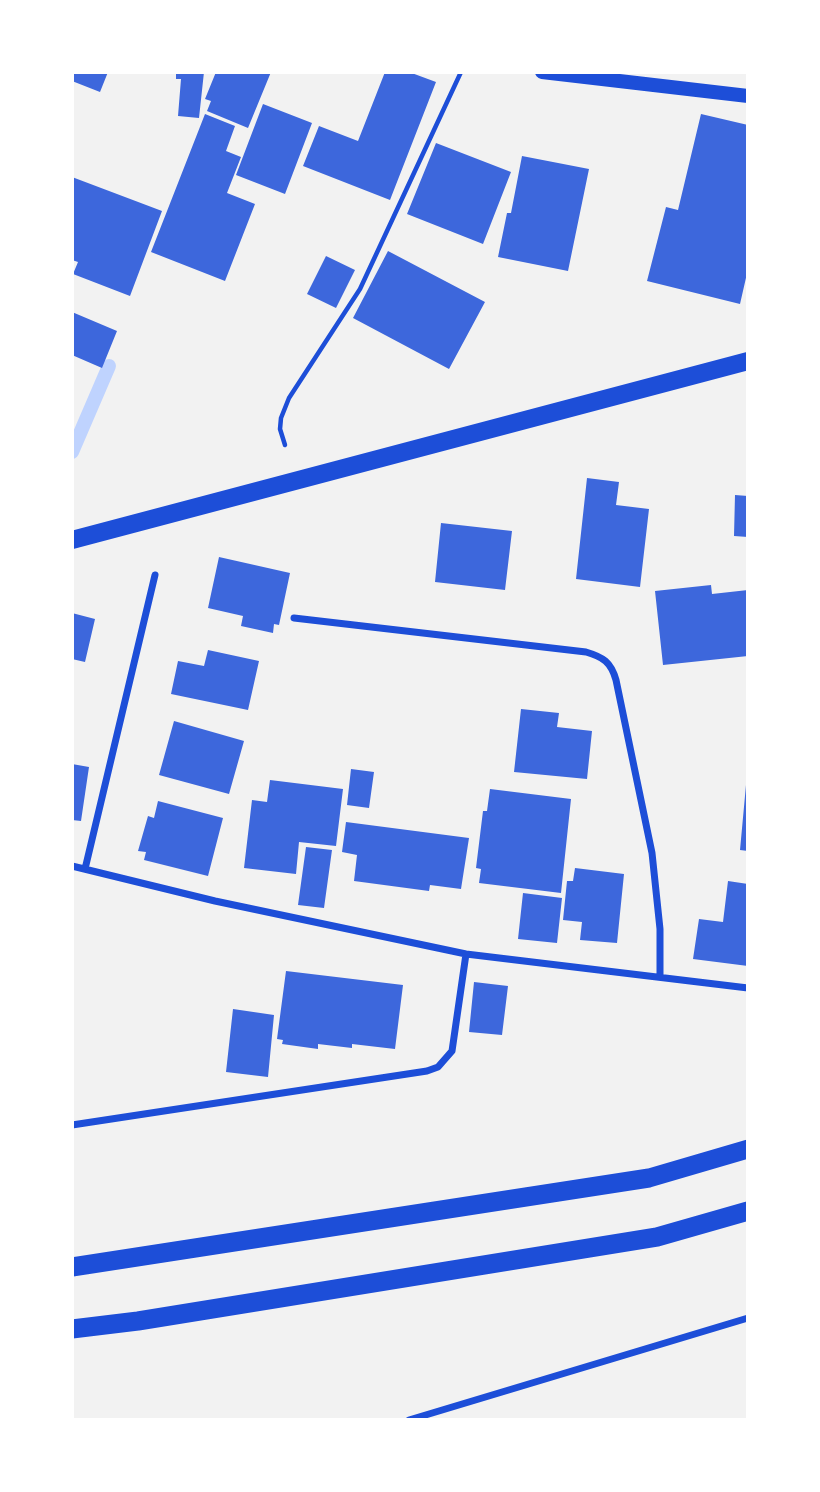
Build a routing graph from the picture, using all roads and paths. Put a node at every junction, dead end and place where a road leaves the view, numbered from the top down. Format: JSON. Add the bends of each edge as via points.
{"nodes":[{"id":1,"x":461,"y":72,"type":"edge"},
{"id":2,"x":542,"y":72,"type":"edge"},
{"id":3,"x":748,"y":96,"type":"edge"},
{"id":4,"x":748,"y":361,"type":"edge"},
{"id":5,"x":285,"y":446,"type":"dead end"},
{"id":6,"x":72,"y":540,"type":"edge"},
{"id":7,"x":155,"y":575,"type":"dead end"},
{"id":8,"x":294,"y":618,"type":"dead end"},
{"id":9,"x":72,"y":866,"type":"edge"},
{"id":10,"x":85,"y":869,"type":"junction"},
{"id":11,"x":466,"y":954,"type":"junction"},
{"id":12,"x":660,"y":976,"type":"junction"},
{"id":13,"x":748,"y":988,"type":"edge"},
{"id":14,"x":72,"y":1125,"type":"edge"},
{"id":15,"x":748,"y":1149,"type":"edge"},
{"id":16,"x":748,"y":1211,"type":"edge"},
{"id":17,"x":72,"y":1267,"type":"edge"},
{"id":18,"x":748,"y":1318,"type":"edge"},
{"id":19,"x":72,"y":1329,"type":"edge"},
{"id":20,"x":409,"y":1420,"type":"edge"}],
"edges":[{"from":1,"to":5,"type":"path","via":[[360,289],[289,398],[280,429]]},
{"from":2,"to":3,"type":"main road"},
{"from":4,"to":6,"type":"main road"},
{"from":7,"to":10,"type":"street"},
{"from":8,"to":12,"type":"street","via":[[603,657],[616,680],[652,853]]},
{"from":9,"to":10,"type":"street"},
{"from":10,"to":11,"type":"street"},
{"from":11,"to":12,"type":"street"},
{"from":11,"to":14,"type":"street","via":[[452,1051],[438,1067]]},
{"from":12,"to":13,"type":"street"},
{"from":15,"to":17,"type":"highway","via":[[649,1178]]},
{"from":16,"to":19,"type":"highway","via":[[657,1237]]},
{"from":18,"to":20,"type":"street"}]}
